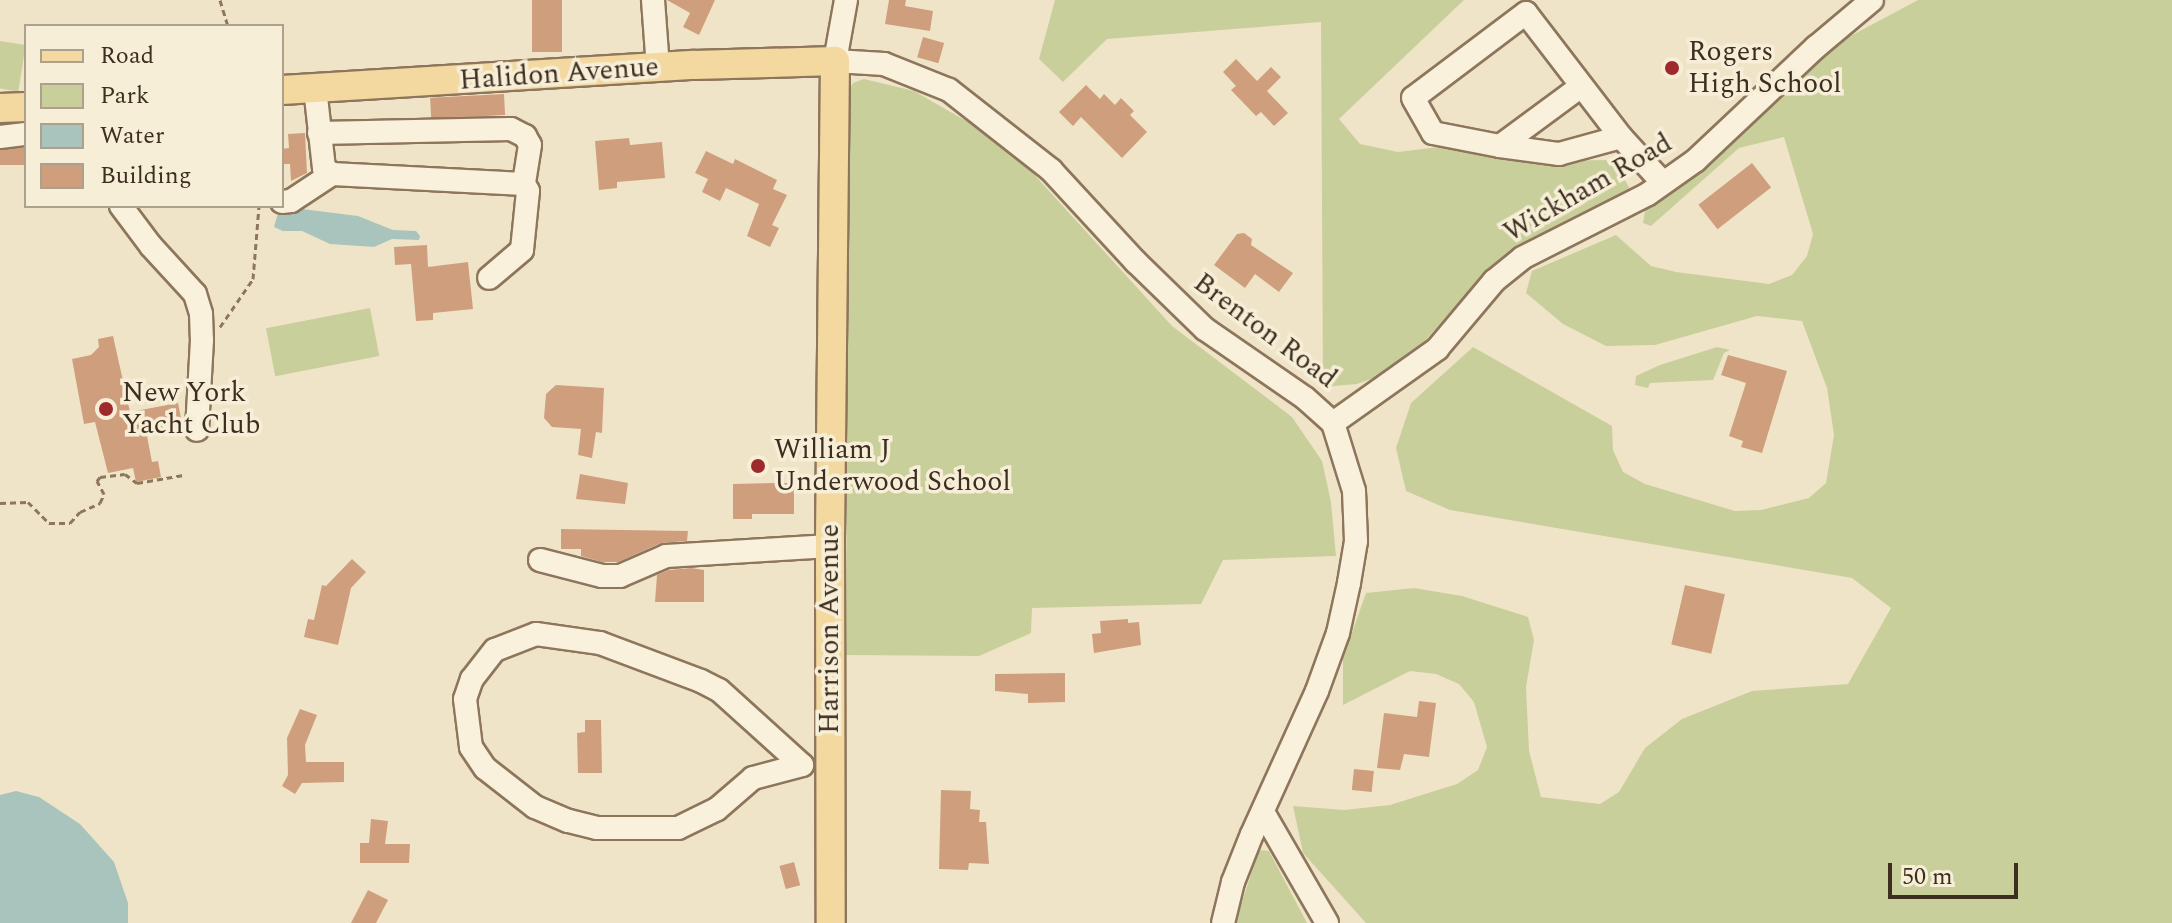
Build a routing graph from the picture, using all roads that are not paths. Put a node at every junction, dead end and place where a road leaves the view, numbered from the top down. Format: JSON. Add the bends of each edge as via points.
{"nodes":[{"id":1,"x":653,"y":0,"type":"edge"},
{"id":2,"x":846,"y":0,"type":"edge"},
{"id":3,"x":1872,"y":0,"type":"edge"},
{"id":4,"x":835,"y":61,"type":"junction"},
{"id":5,"x":658,"y":68,"type":"junction"},
{"id":6,"x":1580,"y":87,"type":"junction"},
{"id":7,"x":315,"y":88,"type":"junction"},
{"id":8,"x":284,"y":90,"type":"edge"},
{"id":9,"x":24,"y":107,"type":"edge"},
{"id":10,"x":0,"y":108,"type":"edge"},
{"id":11,"x":319,"y":133,"type":"junction"},
{"id":12,"x":24,"y":134,"type":"edge"},
{"id":13,"x":0,"y":137,"type":"edge"},
{"id":14,"x":1621,"y":137,"type":"junction"},
{"id":15,"x":1500,"y":146,"type":"junction"},
{"id":16,"x":332,"y":174,"type":"junction"},
{"id":17,"x":1663,"y":183,"type":"junction"},
{"id":18,"x":524,"y":184,"type":"junction"},
{"id":19,"x":284,"y":202,"type":"edge"},
{"id":20,"x":122,"y":208,"type":"edge"},
{"id":21,"x":489,"y":278,"type":"dead end"},
{"id":22,"x":1333,"y":423,"type":"junction"},
{"id":23,"x":197,"y":430,"type":"dead end"},
{"id":24,"x":830,"y":546,"type":"junction"},
{"id":25,"x":540,"y":560,"type":"dead end"},
{"id":26,"x":816,"y":764,"type":"junction"},
{"id":27,"x":1263,"y":812,"type":"junction"},
{"id":28,"x":831,"y":923,"type":"edge"},
{"id":29,"x":1223,"y":923,"type":"edge"},
{"id":30,"x":1327,"y":923,"type":"edge"}],
"edges":[{"from":1,"to":5,"type":"street"},
{"from":2,"to":4,"type":"street","name":"Harrison Avenue"},
{"from":3,"to":17,"type":"street","name":"Wickham Road","via":[[1717,143]]},
{"from":4,"to":5,"type":"main road","name":"Halidon Avenue"},
{"from":4,"to":22,"type":"street","name":"Brenton Road","via":[[884,64],[949,90],[1051,170],[1205,329]]},
{"from":4,"to":24,"type":"main road","name":"Harrison Avenue"},
{"from":5,"to":7,"type":"main road","name":"Halidon Avenue"},
{"from":6,"to":14,"type":"street"},
{"from":6,"to":15,"type":"street"},
{"from":6,"to":15,"type":"street","via":[[1526,13],[1413,98],[1433,133]]},
{"from":7,"to":8,"type":"main road","name":"Halidon Avenue"},
{"from":7,"to":11,"type":"street"},
{"from":9,"to":10,"type":"main road"},
{"from":11,"to":16,"type":"street","via":[[324,168]]},
{"from":11,"to":18,"type":"street","via":[[511,129],[530,145]]},
{"from":12,"to":13,"type":"street"},
{"from":14,"to":15,"type":"street","via":[[1559,154]]},
{"from":14,"to":17,"type":"street"},
{"from":16,"to":18,"type":"street"},
{"from":16,"to":19,"type":"street"},
{"from":17,"to":22,"type":"street","name":"Wickham Road","via":[[1593,225],[1522,258],[1494,281],[1437,349]]},
{"from":18,"to":21,"type":"street","via":[[528,191],[522,250]]},
{"from":20,"to":23,"type":"street","via":[[195,294],[202,340]]},
{"from":22,"to":27,"type":"street","name":"Brenton Road","via":[[1354,491],[1352,571],[1317,691]]},
{"from":24,"to":25,"type":"street","via":[[666,556],[620,576]]},
{"from":24,"to":26,"type":"main road","name":"Harrison Avenue"},
{"from":26,"to":26,"type":"street","via":[[753,778],[717,809],[678,828],[597,828],[535,807],[485,768],[471,747],[465,699],[482,664],[505,643],[536,634],[568,636],[710,685]]},
{"from":26,"to":28,"type":"main road","name":"Harrison Avenue"},
{"from":27,"to":29,"type":"street","name":"Brenton Road","via":[[1233,882]]},
{"from":27,"to":30,"type":"street"}]}
